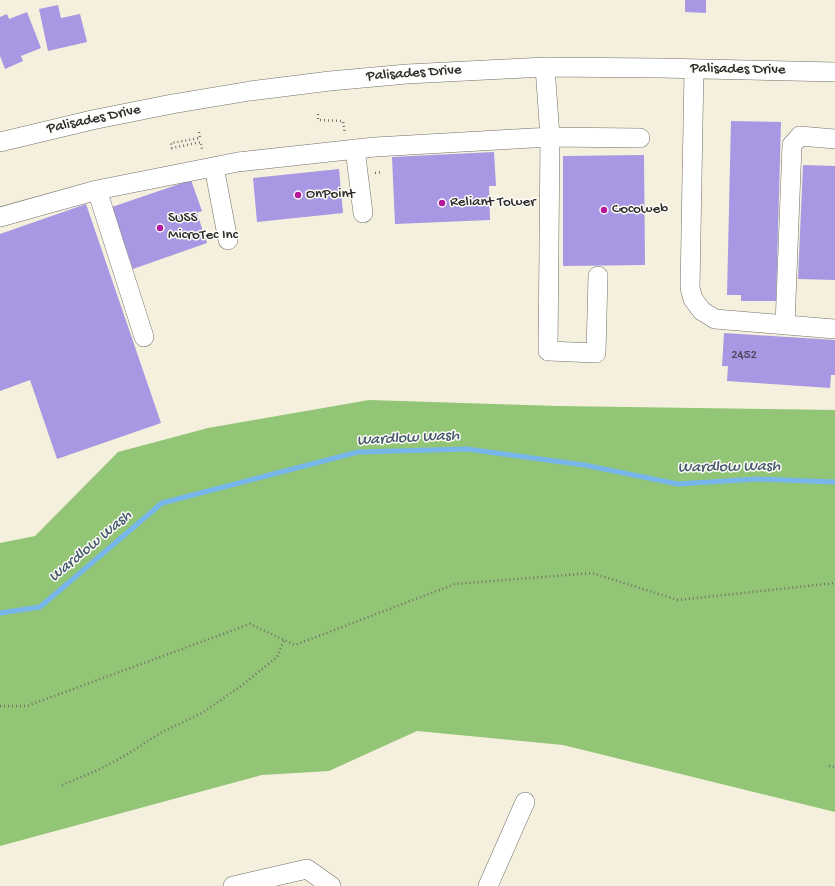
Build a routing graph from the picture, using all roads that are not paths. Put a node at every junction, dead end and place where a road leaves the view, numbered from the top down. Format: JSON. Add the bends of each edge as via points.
{"nodes":[{"id":1,"x":545,"y":67,"type":"junction"},
{"id":2,"x":694,"y":69,"type":"junction"},
{"id":3,"x":835,"y":72,"type":"edge"},
{"id":4,"x":550,"y":137,"type":"junction"},
{"id":5,"x":640,"y":138,"type":"dead end"},
{"id":6,"x":835,"y":139,"type":"edge"},
{"id":7,"x":0,"y":142,"type":"edge"},
{"id":8,"x":356,"y":149,"type":"junction"},
{"id":9,"x":214,"y":167,"type":"junction"},
{"id":10,"x":97,"y":190,"type":"junction"},
{"id":11,"x":363,"y":213,"type":"dead end"},
{"id":12,"x":0,"y":217,"type":"edge"},
{"id":13,"x":228,"y":240,"type":"dead end"},
{"id":14,"x":598,"y":276,"type":"dead end"},
{"id":15,"x":785,"y":325,"type":"junction"},
{"id":16,"x":835,"y":329,"type":"edge"},
{"id":17,"x":144,"y":337,"type":"dead end"},
{"id":18,"x":525,"y":802,"type":"dead end"},
{"id":19,"x":233,"y":886,"type":"edge"},
{"id":20,"x":331,"y":886,"type":"edge"},
{"id":21,"x":488,"y":886,"type":"edge"}],
"edges":[{"from":1,"to":2,"type":"street","name":"Palisades Drive"},
{"from":1,"to":4,"type":"street"},
{"from":1,"to":7,"type":"street","name":"Palisades Drive","via":[[408,74],[257,90],[99,118]]},
{"from":2,"to":3,"type":"street","name":"Palisades Drive"},
{"from":2,"to":15,"type":"street","via":[[690,288],[693,299],[702,311],[715,319]]},
{"from":4,"to":5,"type":"street"},
{"from":4,"to":8,"type":"street"},
{"from":4,"to":14,"type":"street","via":[[548,351],[596,353]]},
{"from":6,"to":15,"type":"street","via":[[800,136],[792,144]]},
{"from":8,"to":9,"type":"street"},
{"from":8,"to":11,"type":"street"},
{"from":9,"to":10,"type":"street"},
{"from":9,"to":13,"type":"street"},
{"from":10,"to":12,"type":"street"},
{"from":10,"to":17,"type":"street"},
{"from":15,"to":16,"type":"street"},
{"from":18,"to":21,"type":"street"},
{"from":19,"to":20,"type":"street","via":[[307,869]]}]}
